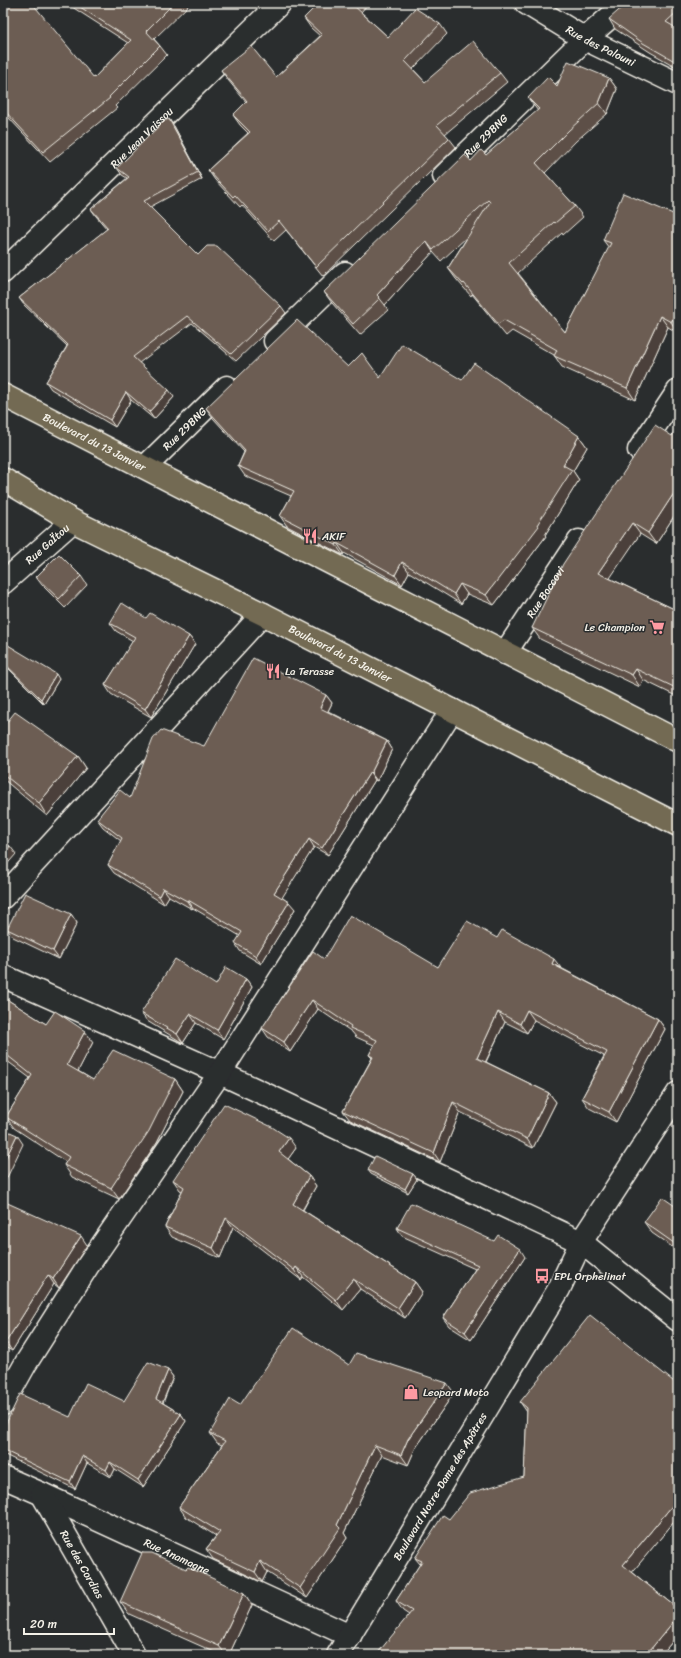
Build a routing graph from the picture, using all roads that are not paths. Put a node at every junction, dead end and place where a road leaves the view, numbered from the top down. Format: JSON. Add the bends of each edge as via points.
{"nodes":[{"id":1,"x":280,"y":3,"type":"edge"},
{"id":2,"x":526,"y":3,"type":"edge"},
{"id":3,"x":626,"y":3,"type":"edge"},
{"id":4,"x":585,"y":39,"type":"junction"},
{"id":5,"x":678,"y":84,"type":"edge"},
{"id":6,"x":431,"y":189,"type":"edge"},
{"id":7,"x":357,"y":262,"type":"edge"},
{"id":8,"x":3,"y":272,"type":"edge"},
{"id":9,"x":259,"y":356,"type":"edge"},
{"id":10,"x":242,"y":373,"type":"edge"},
{"id":11,"x":678,"y":391,"type":"edge"},
{"id":12,"x":3,"y":395,"type":"edge"},
{"id":13,"x":145,"y":467,"type":"junction"},
{"id":14,"x":626,"y":470,"type":"edge"},
{"id":15,"x":3,"y":480,"type":"edge"},
{"id":16,"x":73,"y":521,"type":"junction"},
{"id":17,"x":592,"y":522,"type":"edge"},
{"id":18,"x":3,"y":583,"type":"edge"},
{"id":19,"x":263,"y":614,"type":"junction"},
{"id":20,"x":505,"y":653,"type":"junction"},
{"id":21,"x":452,"y":710,"type":"junction"},
{"id":22,"x":678,"y":741,"type":"edge"},
{"id":23,"x":678,"y":826,"type":"edge"},
{"id":24,"x":3,"y":897,"type":"edge"},
{"id":25,"x":3,"y":976,"type":"edge"},
{"id":26,"x":220,"y":1073,"type":"junction"},
{"id":27,"x":678,"y":1092,"type":"edge"},
{"id":28,"x":581,"y":1242,"type":"junction"},
{"id":29,"x":678,"y":1320,"type":"edge"},
{"id":30,"x":3,"y":1404,"type":"edge"},
{"id":31,"x":3,"y":1478,"type":"edge"},
{"id":32,"x":42,"y":1494,"type":"junction"},
{"id":33,"x":346,"y":1648,"type":"edge"},
{"id":34,"x":134,"y":1655,"type":"edge"}],
"edges":[{"from":1,"to":8,"type":"street","name":"Rue Jean Vaissou"},
{"from":2,"to":4,"type":"street","name":"Rue des Palouni"},
{"from":3,"to":4,"type":"street","name":"Rue 29BNG"},
{"from":4,"to":5,"type":"street","name":"Rue des Palouni"},
{"from":4,"to":6,"type":"street","name":"Rue 29BNG"},
{"from":7,"to":9,"type":"street"},
{"from":10,"to":13,"type":"street","name":"Rue 29BNG"},
{"from":11,"to":14,"type":"street"},
{"from":12,"to":13,"type":"highway","name":"Boulevard du 13 Janvier"},
{"from":13,"to":20,"type":"highway","name":"Boulevard du 13 Janvier"},
{"from":15,"to":16,"type":"highway","name":"Boulevard du 13 Janvier"},
{"from":16,"to":18,"type":"street","name":"Rue GaÏtou"},
{"from":16,"to":19,"type":"highway","name":"Boulevard du 13 Janvier"},
{"from":17,"to":20,"type":"street","name":"Rue Boccovi"},
{"from":19,"to":21,"type":"highway","name":"Boulevard du 13 Janvier"},
{"from":19,"to":24,"type":"street"},
{"from":20,"to":22,"type":"highway","name":"Boulevard du 13 Janvier"},
{"from":21,"to":23,"type":"highway","name":"Boulevard du 13 Janvier"},
{"from":21,"to":26,"type":"street"},
{"from":25,"to":26,"type":"street"},
{"from":26,"to":28,"type":"street"},
{"from":26,"to":30,"type":"street","via":[[87,1267]]},
{"from":27,"to":28,"type":"street","name":"Boulevard Notre-Dame des Apôtres"},
{"from":28,"to":29,"type":"street"},
{"from":28,"to":33,"type":"street","name":"Boulevard Notre-Dame des Apôtres","via":[[559,1289]]},
{"from":31,"to":32,"type":"street","name":"Rue Anamagne"},
{"from":32,"to":33,"type":"street","name":"Rue Anamagne"},
{"from":32,"to":34,"type":"street","name":"Rue des Cordias"}]}
